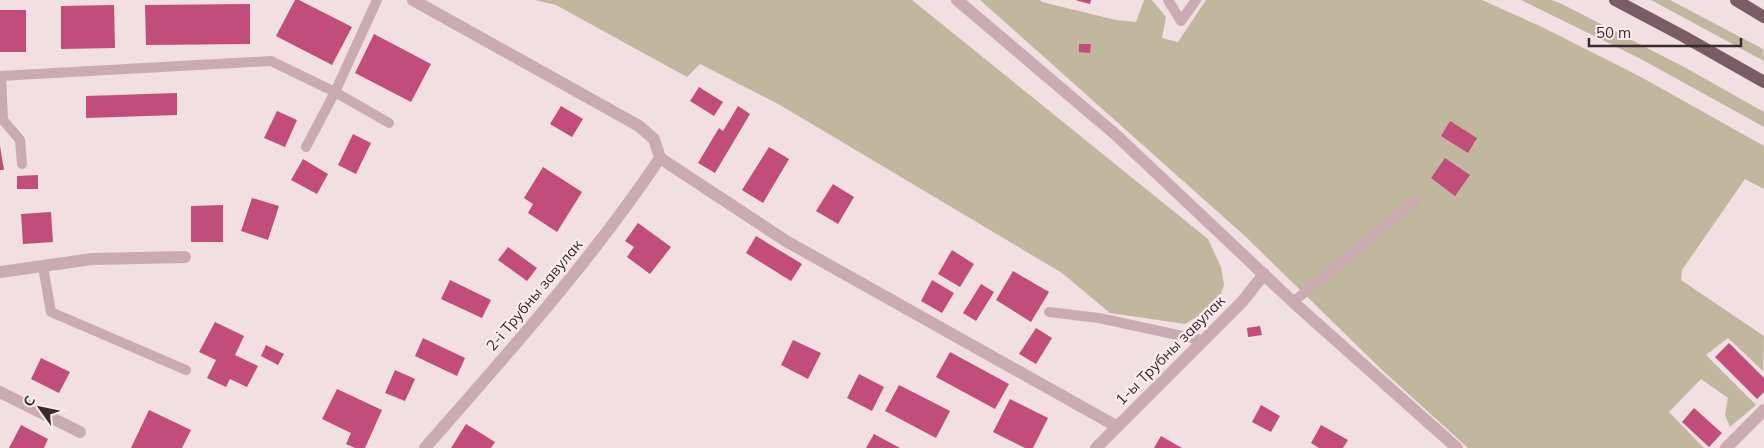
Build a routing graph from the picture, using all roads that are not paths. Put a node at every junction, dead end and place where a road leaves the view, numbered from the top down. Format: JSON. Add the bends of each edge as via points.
{"nodes":[{"id":1,"x":377,"y":0,"type":"edge"},
{"id":2,"x":414,"y":0,"type":"edge"},
{"id":3,"x":957,"y":0,"type":"edge"},
{"id":4,"x":1168,"y":0,"type":"edge"},
{"id":5,"x":1196,"y":0,"type":"edge"},
{"id":6,"x":1615,"y":0,"type":"edge"},
{"id":7,"x":1736,"y":0,"type":"edge"},
{"id":8,"x":1764,"y":17,"type":"edge"},
{"id":9,"x":1,"y":76,"type":"edge"},
{"id":10,"x":1764,"y":82,"type":"edge"},
{"id":11,"x":335,"y":92,"type":"junction"},
{"id":12,"x":389,"y":123,"type":"dead end"},
{"id":13,"x":306,"y":147,"type":"dead end"},
{"id":14,"x":660,"y":158,"type":"junction"},
{"id":15,"x":22,"y":164,"type":"dead end"},
{"id":16,"x":1414,"y":201,"type":"dead end"},
{"id":17,"x":185,"y":257,"type":"dead end"},
{"id":18,"x":43,"y":267,"type":"junction"},
{"id":19,"x":0,"y":272,"type":"edge"},
{"id":20,"x":1264,"y":274,"type":"junction"},
{"id":21,"x":1293,"y":302,"type":"junction"},
{"id":22,"x":1049,"y":312,"type":"dead end"},
{"id":23,"x":1201,"y":340,"type":"junction"},
{"id":24,"x":186,"y":370,"type":"dead end"},
{"id":25,"x":0,"y":392,"type":"edge"},
{"id":26,"x":1764,"y":410,"type":"edge"},
{"id":27,"x":1116,"y":426,"type":"junction"},
{"id":28,"x":80,"y":432,"type":"dead end"},
{"id":29,"x":425,"y":448,"type":"edge"},
{"id":30,"x":1096,"y":448,"type":"edge"},
{"id":31,"x":1457,"y":448,"type":"edge"},
{"id":32,"x":1726,"y":448,"type":"edge"}],
"edges":[{"from":1,"to":11,"type":"lane"},
{"from":2,"to":14,"type":"street","via":[[638,126],[654,139]]},
{"from":3,"to":20,"type":"street","via":[[1115,134]]},
{"from":4,"to":5,"type":"lane","via":[[1181,21]]},
{"from":6,"to":10,"type":"main road"},
{"from":7,"to":8,"type":"main road"},
{"from":9,"to":11,"type":"lane","via":[[271,61]]},
{"from":9,"to":15,"type":"lane","via":[[3,120],[20,140]]},
{"from":11,"to":12,"type":"lane"},
{"from":11,"to":13,"type":"lane"},
{"from":14,"to":27,"type":"street","via":[[786,241]]},
{"from":14,"to":29,"type":"street","name":"2-і Трубны завулак","via":[[627,208],[546,308]]},
{"from":16,"to":21,"type":"lane"},
{"from":17,"to":18,"type":"street","via":[[92,259]]},
{"from":18,"to":19,"type":"street"},
{"from":18,"to":24,"type":"lane","via":[[51,312]]},
{"from":20,"to":21,"type":"street"},
{"from":20,"to":23,"type":"street","name":"1-ы Трубны завулак","via":[[1242,302]]},
{"from":21,"to":31,"type":"street"},
{"from":22,"to":23,"type":"lane","via":[[1099,318]]},
{"from":23,"to":27,"type":"street","name":"1-ы Трубны завулак"},
{"from":25,"to":28,"type":"street"},
{"from":26,"to":32,"type":"street"},
{"from":27,"to":30,"type":"street","name":"1-ы Трубны завулак"}]}
